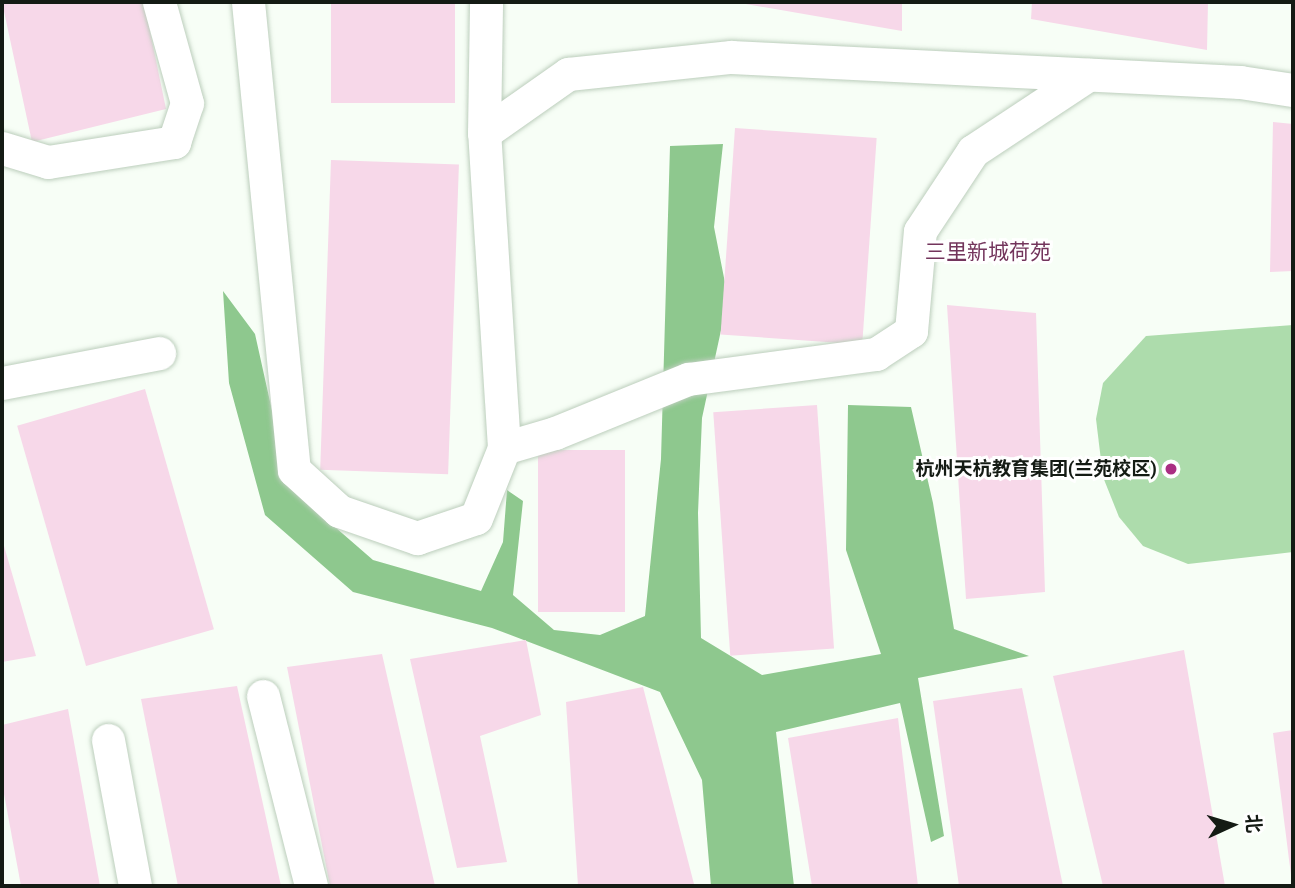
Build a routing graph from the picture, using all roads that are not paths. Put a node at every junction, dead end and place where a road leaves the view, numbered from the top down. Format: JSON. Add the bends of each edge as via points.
{"nodes":[{"id":1,"x":159,"y":2,"type":"edge"},
{"id":2,"x":248,"y":2,"type":"edge"},
{"id":3,"x":486,"y":2,"type":"edge"},
{"id":4,"x":1088,"y":75,"type":"junction"},
{"id":5,"x":1293,"y":90,"type":"edge"},
{"id":6,"x":484,"y":133,"type":"junction"},
{"id":7,"x":2,"y":148,"type":"edge"},
{"id":8,"x":159,"y":354,"type":"dead end"},
{"id":9,"x":2,"y":383,"type":"edge"},
{"id":10,"x":503,"y":448,"type":"junction"},
{"id":11,"x":263,"y":695,"type":"dead end"},
{"id":12,"x":108,"y":740,"type":"dead end"},
{"id":13,"x":135,"y":886,"type":"edge"},
{"id":14,"x":311,"y":886,"type":"edge"}],
"edges":[{"from":1,"to":7,"type":"street","via":[[187,103],[174,142],[48,162]]},
{"from":2,"to":10,"type":"street","via":[[294,470],[339,511],[417,538],[476,518]]},
{"from":3,"to":6,"type":"street"},
{"from":4,"to":5,"type":"street"},
{"from":4,"to":6,"type":"street","via":[[731,57],[568,74]]},
{"from":4,"to":10,"type":"street","via":[[972,150],[920,231],[911,331],[876,354],[688,379],[555,433]]},
{"from":6,"to":10,"type":"street"},
{"from":8,"to":9,"type":"street"},
{"from":11,"to":14,"type":"street"},
{"from":12,"to":13,"type":"street"}]}
